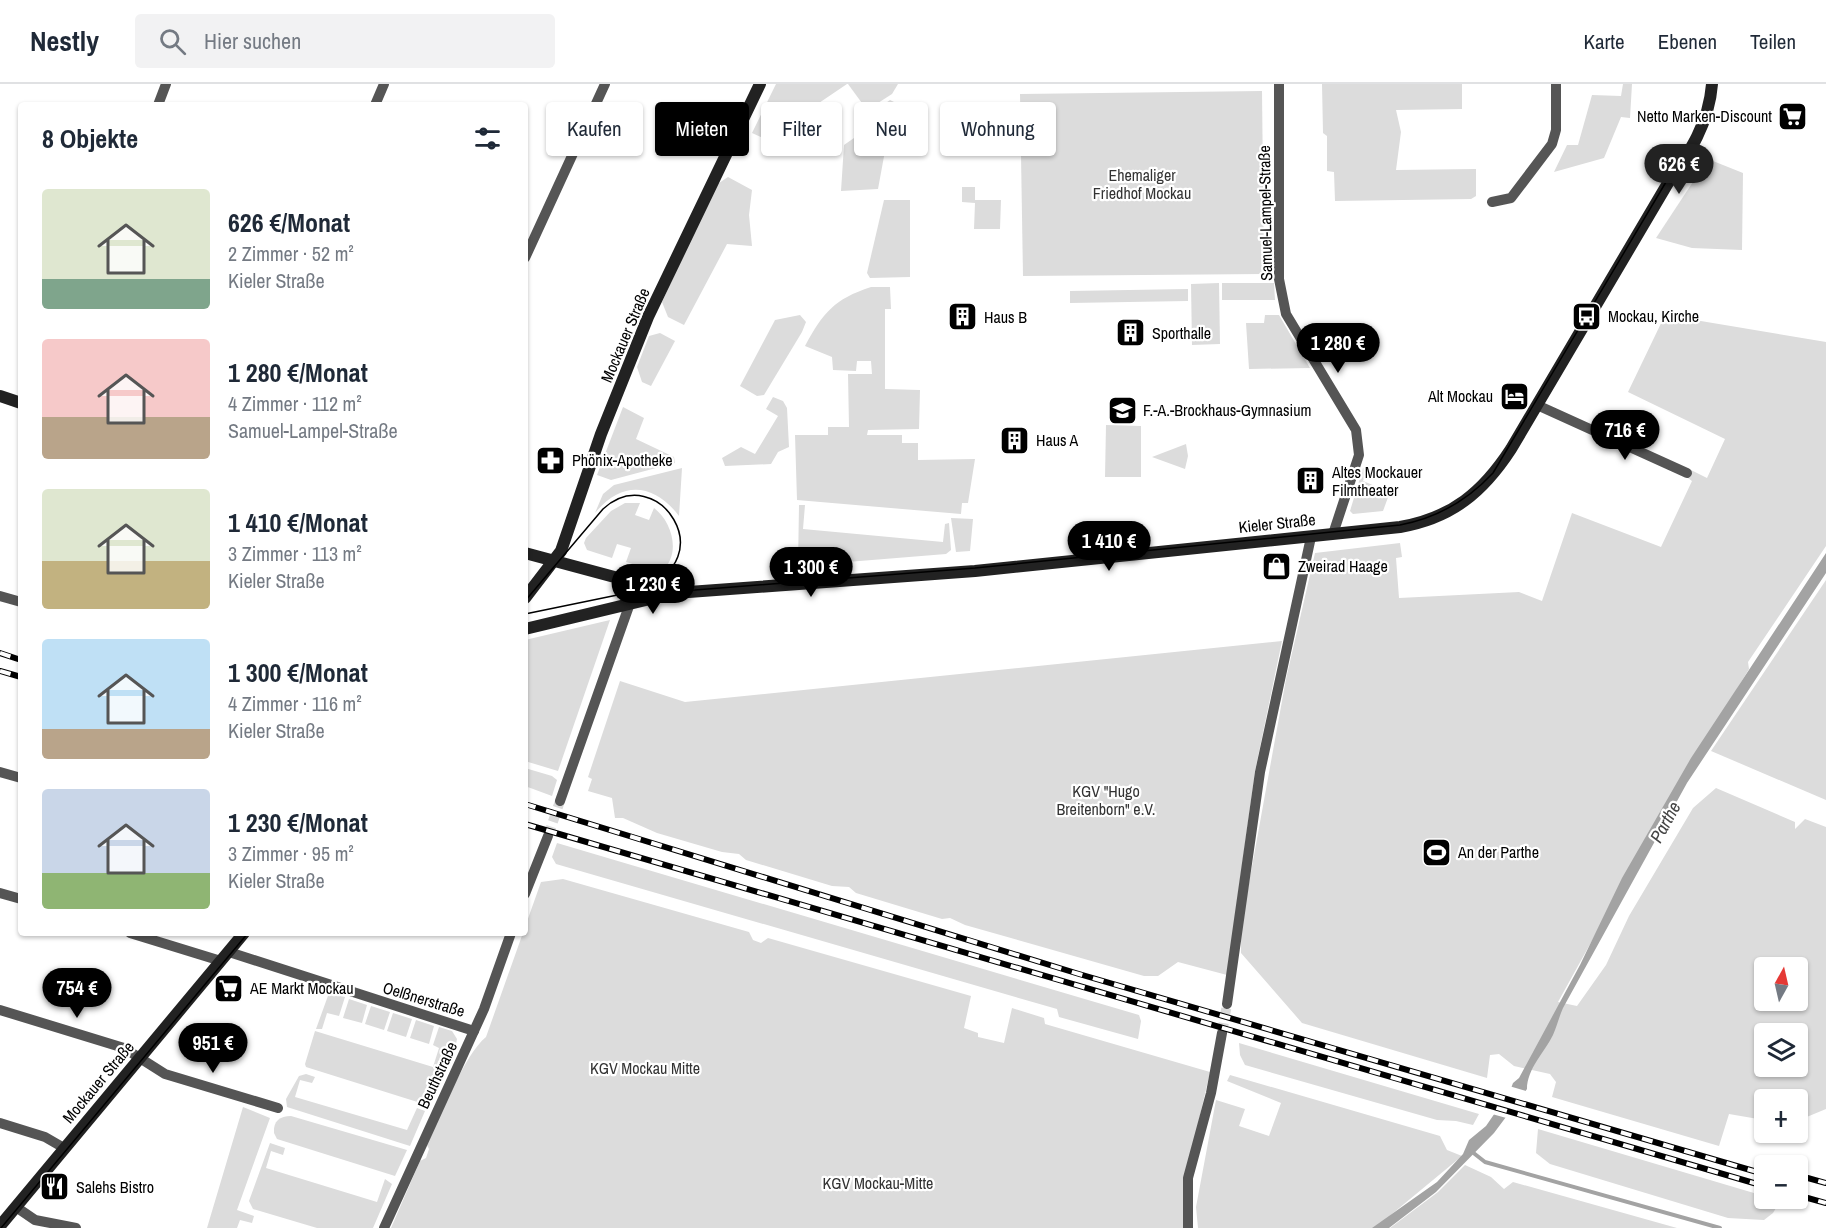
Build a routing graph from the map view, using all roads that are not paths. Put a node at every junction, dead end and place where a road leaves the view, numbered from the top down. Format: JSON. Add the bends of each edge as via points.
{"nodes":[{"id":1,"x":166,"y":84,"type":"edge"},
{"id":2,"x":384,"y":84,"type":"edge"},
{"id":3,"x":605,"y":84,"type":"edge"},
{"id":4,"x":760,"y":84,"type":"edge"},
{"id":5,"x":1279,"y":84,"type":"edge"},
{"id":6,"x":1556,"y":84,"type":"edge"},
{"id":7,"x":1712,"y":84,"type":"edge"},
{"id":8,"x":159,"y":102,"type":"edge"},
{"id":9,"x":376,"y":102,"type":"edge"},
{"id":10,"x":1492,"y":202,"type":"dead end"},
{"id":11,"x":528,"y":251,"type":"edge"},
{"id":12,"x":0,"y":396,"type":"edge"},
{"id":13,"x":18,"y":402,"type":"edge"},
{"id":14,"x":1537,"y":405,"type":"junction"},
{"id":15,"x":1687,"y":473,"type":"dead end"},
{"id":16,"x":1333,"y":534,"type":"junction"},
{"id":17,"x":1311,"y":537,"type":"junction"},
{"id":18,"x":528,"y":554,"type":"edge"},
{"id":19,"x":555,"y":561,"type":"junction"},
{"id":20,"x":675,"y":593,"type":"junction"},
{"id":21,"x":528,"y":594,"type":"edge"},
{"id":22,"x":0,"y":596,"type":"edge"},
{"id":23,"x":18,"y":601,"type":"edge"},
{"id":24,"x":629,"y":606,"type":"junction"},
{"id":25,"x":528,"y":628,"type":"edge"},
{"id":26,"x":0,"y":772,"type":"edge"},
{"id":27,"x":18,"y":777,"type":"edge"},
{"id":28,"x":560,"y":801,"type":"tunnel mouth"},
{"id":29,"x":548,"y":836,"type":"tunnel mouth"},
{"id":30,"x":528,"y":886,"type":"edge"},
{"id":31,"x":0,"y":893,"type":"edge"},
{"id":32,"x":18,"y":898,"type":"edge"},
{"id":33,"x":142,"y":936,"type":"edge"},
{"id":34,"x":242,"y":936,"type":"edge"},
{"id":35,"x":510,"y":936,"type":"edge"},
{"id":36,"x":225,"y":956,"type":"junction"},
{"id":37,"x":1227,"y":1004,"type":"tunnel mouth"},
{"id":38,"x":0,"y":1010,"type":"edge"},
{"id":39,"x":474,"y":1031,"type":"junction"},
{"id":40,"x":1222,"y":1033,"type":"tunnel mouth"},
{"id":41,"x":140,"y":1058,"type":"junction"},
{"id":42,"x":278,"y":1108,"type":"dead end"},
{"id":43,"x":0,"y":1123,"type":"edge"},
{"id":44,"x":64,"y":1148,"type":"junction"},
{"id":45,"x":16,"y":1207,"type":"junction"},
{"id":46,"x":0,"y":1226,"type":"edge"},
{"id":47,"x":76,"y":1228,"type":"edge"},
{"id":48,"x":384,"y":1228,"type":"edge"},
{"id":49,"x":1188,"y":1228,"type":"edge"}],
"edges":[{"from":1,"to":8,"type":"street"},
{"from":2,"to":9,"type":"street"},
{"from":3,"to":11,"type":"street"},
{"from":4,"to":19,"type":"main road","name":"Mockauer Straße","via":[[648,317]]},
{"from":5,"to":16,"type":"street","name":"Samuel-Lampel-Straße","via":[[1279,279],[1286,314],[1356,430],[1359,454]]},
{"from":6,"to":10,"type":"street","via":[[1556,130],[1552,144],[1511,198]]},
{"from":7,"to":14,"type":"main road","name":"Kieler Straße","via":[[1705,123],[1688,155]]},
{"from":12,"to":13,"type":"main road"},
{"from":14,"to":15,"type":"street"},
{"from":14,"to":16,"type":"main road","name":"Kieler Straße","via":[[1495,474],[1478,493],[1420,524]]},
{"from":16,"to":17,"type":"main road","name":"Kieler Straße"},
{"from":17,"to":20,"type":"main road","name":"Kieler Straße","via":[[975,571]]},
{"from":17,"to":37,"type":"street","via":[[1260,772]]},
{"from":18,"to":19,"type":"main road","name":"Kieler Straße"},
{"from":19,"to":20,"type":"main road","name":"Kieler Straße"},
{"from":19,"to":21,"type":"main road","name":"Mockauer Straße"},
{"from":20,"to":24,"type":"main road","name":"Kieler Straße"},
{"from":22,"to":23,"type":"street"},
{"from":24,"to":25,"type":"main road","name":"Kieler Straße"},
{"from":24,"to":28,"type":"street"},
{"from":26,"to":27,"type":"street"},
{"from":29,"to":30,"type":"street"},
{"from":31,"to":32,"type":"street"},
{"from":33,"to":36,"type":"street","name":"Oelßnerstraße"},
{"from":34,"to":36,"type":"main road","name":"Mockauer Straße"},
{"from":35,"to":39,"type":"street","name":"Beuthstraße"},
{"from":36,"to":39,"type":"street","name":"Oelßnerstraße"},
{"from":36,"to":41,"type":"main road","name":"Mockauer Straße"},
{"from":38,"to":41,"type":"street","via":[[124,1048]]},
{"from":39,"to":48,"type":"street","name":"Beuthstraße"},
{"from":40,"to":49,"type":"street","via":[[1212,1093],[1188,1178]]},
{"from":41,"to":42,"type":"street","via":[[165,1074]]},
{"from":41,"to":44,"type":"main road","name":"Mockauer Straße"},
{"from":43,"to":44,"type":"street","via":[[45,1137]]},
{"from":44,"to":45,"type":"main road","name":"Mockauer Straße"},
{"from":45,"to":46,"type":"main road","name":"Mockauer Straße"},
{"from":45,"to":47,"type":"street","via":[[35,1220]]}]}
